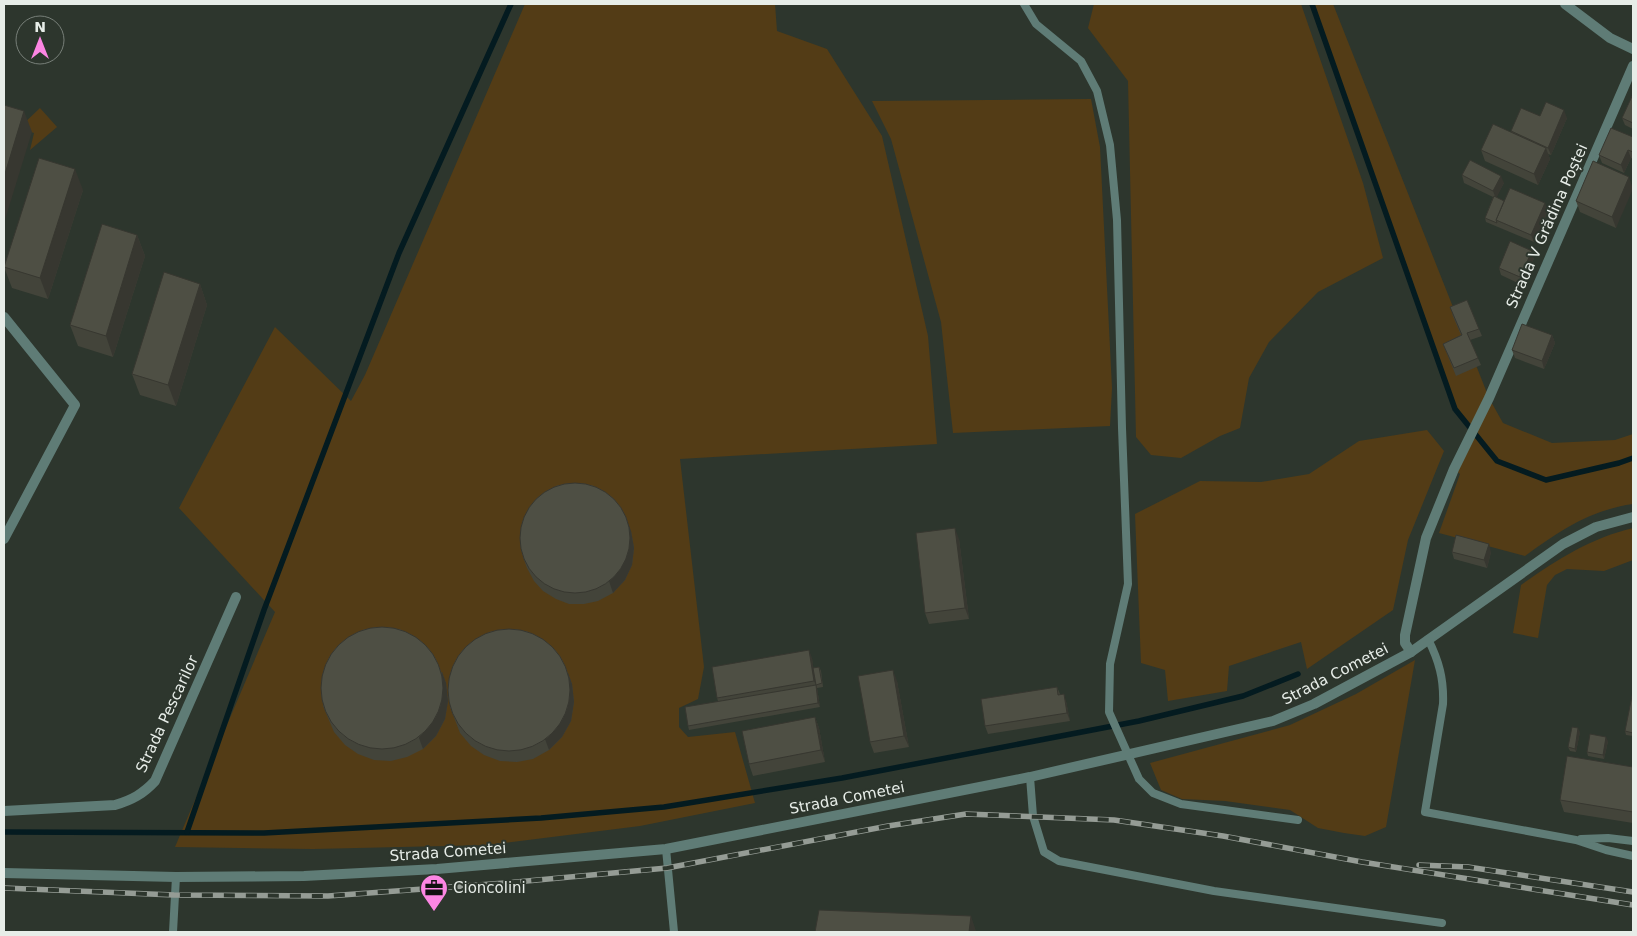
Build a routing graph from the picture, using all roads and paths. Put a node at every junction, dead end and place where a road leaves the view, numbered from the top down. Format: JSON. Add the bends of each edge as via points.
{"nodes":[{"id":1,"x":1024,"y":4,"type":"edge"},
{"id":2,"x":1566,"y":4,"type":"edge"},
{"id":3,"x":1633,"y":49,"type":"edge"},
{"id":4,"x":1633,"y":66,"type":"edge"},
{"id":5,"x":4,"y":317,"type":"edge"},
{"id":6,"x":1633,"y":517,"type":"edge"},
{"id":7,"x":4,"y":538,"type":"edge"},
{"id":8,"x":236,"y":597,"type":"dead end"},
{"id":9,"x":1428,"y":639,"type":"junction"},
{"id":10,"x":1411,"y":652,"type":"junction"},
{"id":11,"x":1128,"y":754,"type":"junction"},
{"id":12,"x":1030,"y":777,"type":"junction"},
{"id":13,"x":4,"y":811,"type":"edge"},
{"id":14,"x":1298,"y":820,"type":"dead end"},
{"id":15,"x":1576,"y":840,"type":"junction"},
{"id":16,"x":1633,"y":841,"type":"edge"},
{"id":17,"x":666,"y":848,"type":"junction"},
{"id":18,"x":1633,"y":856,"type":"edge"},
{"id":19,"x":4,"y":872,"type":"edge"},
{"id":20,"x":176,"y":877,"type":"junction"},
{"id":21,"x":1442,"y":923,"type":"dead end"},
{"id":22,"x":173,"y":932,"type":"edge"},
{"id":23,"x":674,"y":932,"type":"edge"}],
"edges":[{"from":1,"to":11,"type":"lane","via":[[1036,24],[1081,61],[1097,91],[1110,145],[1117,220],[1128,584],[1110,664],[1109,712]]},
{"from":2,"to":3,"type":"street","via":[[1610,38]]},
{"from":4,"to":10,"type":"street","name":"Strada V Grădina Poștei","via":[[1426,538],[1404,635]]},
{"from":5,"to":7,"type":"street","via":[[75,406]]},
{"from":6,"to":9,"type":"street","name":"Strada Cometei","via":[[1596,527],[1563,544]]},
{"from":8,"to":13,"type":"street","name":"Strada Pescarilor","via":[[156,781],[132,800],[115,805]]},
{"from":9,"to":10,"type":"street","name":"Strada Cometei"},
{"from":9,"to":15,"type":"lane","via":[[1441,668],[1444,686],[1425,812]]},
{"from":10,"to":11,"type":"street","name":"Strada Cometei","via":[[1314,704],[1273,721]]},
{"from":11,"to":12,"type":"street","name":"Strada Cometei"},
{"from":11,"to":14,"type":"lane","via":[[1139,779],[1153,794],[1181,804]]},
{"from":12,"to":17,"type":"street","name":"Strada Cometei"},
{"from":12,"to":21,"type":"lane","via":[[1033,816],[1044,852],[1059,861],[1214,891]]},
{"from":15,"to":16,"type":"lane","via":[[1608,838]]},
{"from":15,"to":18,"type":"lane"},
{"from":17,"to":20,"type":"street","name":"Strada Cometei","via":[[436,869],[304,876]]},
{"from":17,"to":23,"type":"lane"},
{"from":19,"to":20,"type":"street","name":"Strada Cometei"},
{"from":20,"to":22,"type":"lane"}]}
